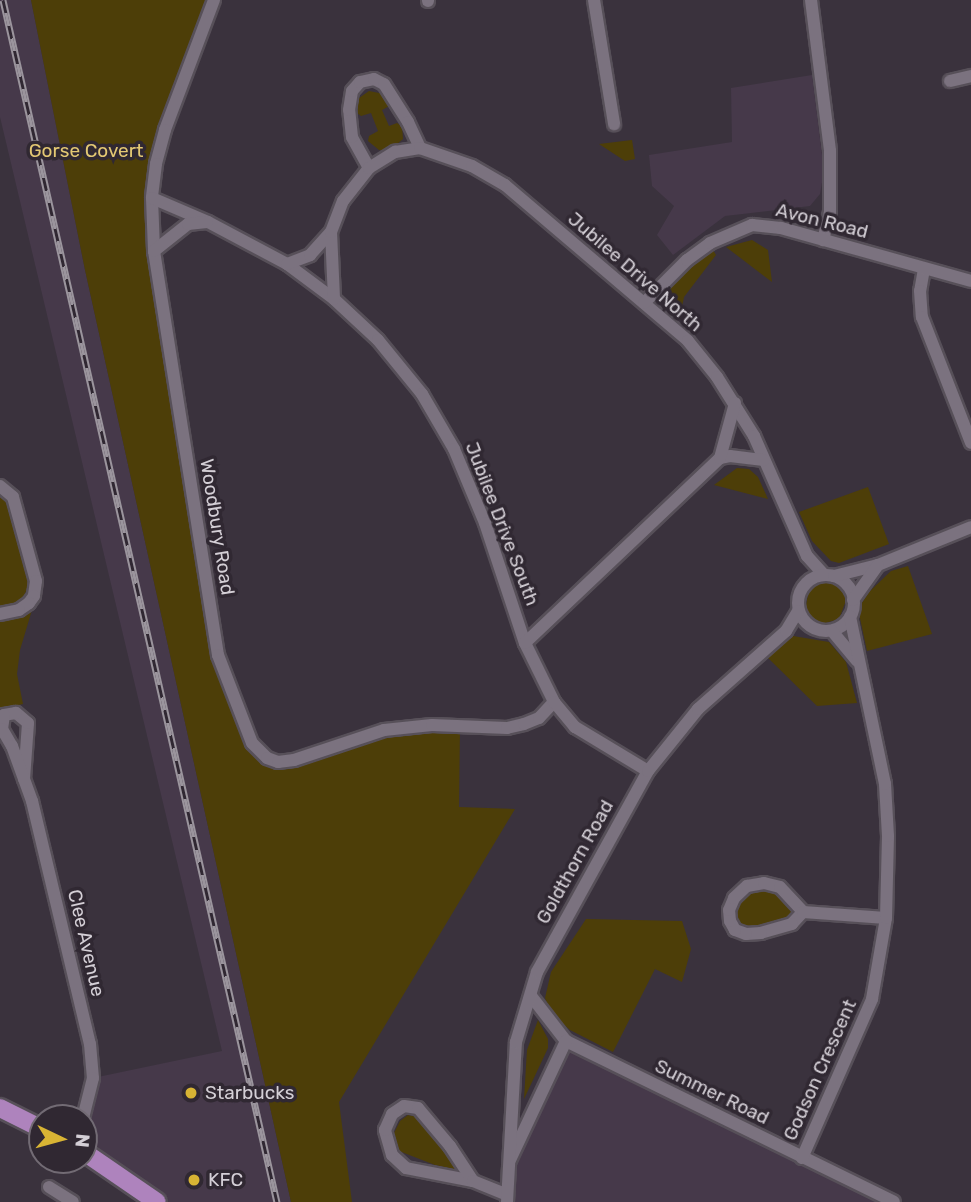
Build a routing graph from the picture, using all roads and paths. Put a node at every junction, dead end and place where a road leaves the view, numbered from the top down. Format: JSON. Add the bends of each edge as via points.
{"nodes":[{"id":1,"x":214,"y":0,"type":"edge"},
{"id":2,"x":594,"y":0,"type":"edge"},
{"id":3,"x":811,"y":0,"type":"edge"},
{"id":4,"x":971,"y":76,"type":"edge"},
{"id":5,"x":950,"y":81,"type":"dead end"},
{"id":6,"x":614,"y":124,"type":"dead end"},
{"id":7,"x":420,"y":148,"type":"junction"},
{"id":8,"x":369,"y":168,"type":"junction"},
{"id":9,"x":152,"y":198,"type":"junction"},
{"id":10,"x":208,"y":222,"type":"junction"},
{"id":11,"x":331,"y":232,"type":"junction"},
{"id":12,"x":823,"y":240,"type":"junction"},
{"id":13,"x":154,"y":251,"type":"junction"},
{"id":14,"x":287,"y":264,"type":"junction"},
{"id":15,"x":924,"y":269,"type":"junction"},
{"id":16,"x":971,"y":281,"type":"edge"},
{"id":17,"x":334,"y":299,"type":"junction"},
{"id":18,"x":644,"y":303,"type":"junction"},
{"id":19,"x":735,"y":402,"type":"junction"},
{"id":20,"x":971,"y":443,"type":"edge"},
{"id":21,"x":720,"y":458,"type":"junction"},
{"id":22,"x":764,"y":460,"type":"junction"},
{"id":23,"x":0,"y":486,"type":"edge"},
{"id":24,"x":971,"y":527,"type":"edge"},
{"id":25,"x":807,"y":556,"type":"junction"},
{"id":26,"x":878,"y":565,"type":"junction"},
{"id":27,"x":829,"y":575,"type":"junction"},
{"id":28,"x":806,"y":583,"type":"junction"},
{"id":29,"x":853,"y":600,"type":"junction"},
{"id":30,"x":799,"y":611,"type":"junction"},
{"id":31,"x":0,"y":614,"type":"edge"},
{"id":32,"x":850,"y":617,"type":"junction"},
{"id":33,"x":786,"y":631,"type":"junction"},
{"id":34,"x":827,"y":631,"type":"junction"},
{"id":35,"x":525,"y":643,"type":"junction"},
{"id":36,"x":859,"y":664,"type":"junction"},
{"id":37,"x":554,"y":702,"type":"junction"},
{"id":38,"x":648,"y":771,"type":"junction"},
{"id":39,"x":24,"y":779,"type":"junction"},
{"id":40,"x":803,"y":912,"type":"junction"},
{"id":41,"x":886,"y":918,"type":"junction"},
{"id":42,"x":531,"y":996,"type":"junction"},
{"id":43,"x":565,"y":1041,"type":"junction"},
{"id":44,"x":86,"y":1104,"type":"edge"},
{"id":45,"x":0,"y":1108,"type":"edge"},
{"id":46,"x":28,"y":1122,"type":"edge"},
{"id":47,"x":803,"y":1158,"type":"junction"},
{"id":48,"x":98,"y":1162,"type":"edge"},
{"id":49,"x":507,"y":1166,"type":"junction"},
{"id":50,"x":473,"y":1181,"type":"junction"},
{"id":51,"x":49,"y":1186,"type":"dead end"},
{"id":52,"x":507,"y":1198,"type":"edge"},
{"id":53,"x":65,"y":1200,"type":"edge"},
{"id":54,"x":156,"y":1202,"type":"edge"},
{"id":55,"x":894,"y":1202,"type":"edge"}],
"edges":[{"from":1,"to":9,"type":"street","name":"Woodbury Road","via":[[165,130]]},
{"from":2,"to":6,"type":"street"},
{"from":3,"to":12,"type":"street","via":[[830,152],[830,212]]},
{"from":4,"to":5,"type":"street"},
{"from":7,"to":8,"type":"street","via":[[395,152]]},
{"from":7,"to":8,"type":"street","via":[[384,85],[374,79],[360,82],[352,91],[349,110],[352,137]]},
{"from":7,"to":18,"type":"street","name":"Jubilee Drive North","via":[[472,166],[505,185]]},
{"from":8,"to":11,"type":"street","via":[[343,201]]},
{"from":9,"to":10,"type":"street","name":"Jubilee Drive South"},
{"from":9,"to":13,"type":"street","name":"Woodbury Road"},
{"from":10,"to":13,"type":"street","via":[[188,224]]},
{"from":10,"to":14,"type":"street","name":"Jubilee Drive South"},
{"from":11,"to":14,"type":"street","via":[[310,255]]},
{"from":11,"to":17,"type":"street"},
{"from":12,"to":15,"type":"street","name":"Avon Road"},
{"from":12,"to":18,"type":"street","name":"Avon Road","via":[[752,225],[687,260]]},
{"from":13,"to":37,"type":"street","name":"Woodbury Road","via":[[218,655],[252,743],[278,762],[294,760],[384,730],[432,725],[507,728],[539,718]]},
{"from":14,"to":17,"type":"street","name":"Jubilee Drive South"},
{"from":15,"to":16,"type":"street","name":"Avon Road"},
{"from":15,"to":20,"type":"street","via":[[922,317]]},
{"from":17,"to":35,"type":"street","name":"Jubilee Drive South","via":[[378,340],[422,394],[454,449],[485,523]]},
{"from":18,"to":19,"type":"street","name":"Jubilee Drive North","via":[[688,341]]},
{"from":19,"to":21,"type":"street"},
{"from":19,"to":22,"type":"street","name":"Jubilee Drive North"},
{"from":21,"to":22,"type":"street"},
{"from":21,"to":35,"type":"street"},
{"from":22,"to":25,"type":"street","name":"Jubilee Drive North"},
{"from":23,"to":31,"type":"street","via":[[13,497],[36,581],[29,603]]},
{"from":24,"to":26,"type":"street"},
{"from":25,"to":27,"type":"street","name":"Jubilee Drive North"},
{"from":25,"to":28,"type":"street","name":"Jubilee Drive North"},
{"from":26,"to":27,"type":"street"},
{"from":26,"to":29,"type":"street"},
{"from":27,"to":28,"type":"street"},
{"from":27,"to":29,"type":"street","via":[[847,585]]},
{"from":28,"to":30,"type":"street","via":[[798,596]]},
{"from":29,"to":32,"type":"street"},
{"from":30,"to":33,"type":"street","name":"Goldthorn Road"},
{"from":30,"to":34,"type":"street","via":[[808,625]]},
{"from":32,"to":34,"type":"street"},
{"from":32,"to":36,"type":"street","name":"Godson Crescent"},
{"from":33,"to":34,"type":"street"},
{"from":33,"to":38,"type":"street","name":"Goldthorn Road","via":[[698,709]]},
{"from":34,"to":36,"type":"street","name":"Godson Crescent"},
{"from":35,"to":37,"type":"street","name":"Jubilee Drive South"},
{"from":36,"to":41,"type":"street","name":"Godson Crescent","via":[[885,783]]},
{"from":37,"to":38,"type":"street","name":"Jubilee Drive South","via":[[575,727]]},
{"from":38,"to":42,"type":"street","name":"Goldthorn Road","via":[[537,972]]},
{"from":39,"to":39,"type":"street","name":"Clee Avenue","via":[[28,723],[16,713],[4,715],[2,730]]},
{"from":39,"to":44,"type":"street","name":"Clee Avenue","via":[[90,1044],[93,1078]]},
{"from":40,"to":40,"type":"street","via":[[780,887],[764,883],[747,886],[729,910],[735,930],[746,934],[792,924]]},
{"from":40,"to":41,"type":"street"},
{"from":41,"to":47,"type":"street","name":"Godson Crescent","via":[[872,999]]},
{"from":42,"to":43,"type":"street","name":"Summer Road"},
{"from":42,"to":49,"type":"street","name":"Goldthorn Road","via":[[516,1042]]},
{"from":43,"to":47,"type":"street","name":"Summer Road"},
{"from":43,"to":49,"type":"street","name":"Goldthorn Road"},
{"from":45,"to":46,"type":"main road"},
{"from":47,"to":55,"type":"street","name":"Summer Road"},
{"from":48,"to":54,"type":"main road"},
{"from":49,"to":52,"type":"street","name":"Goldthorn Road"},
{"from":50,"to":50,"type":"street","via":[[406,1168],[392,1156],[388,1143],[385,1130],[392,1114],[404,1106],[418,1108]]},
{"from":50,"to":52,"type":"street"},
{"from":51,"to":53,"type":"street"}]}
